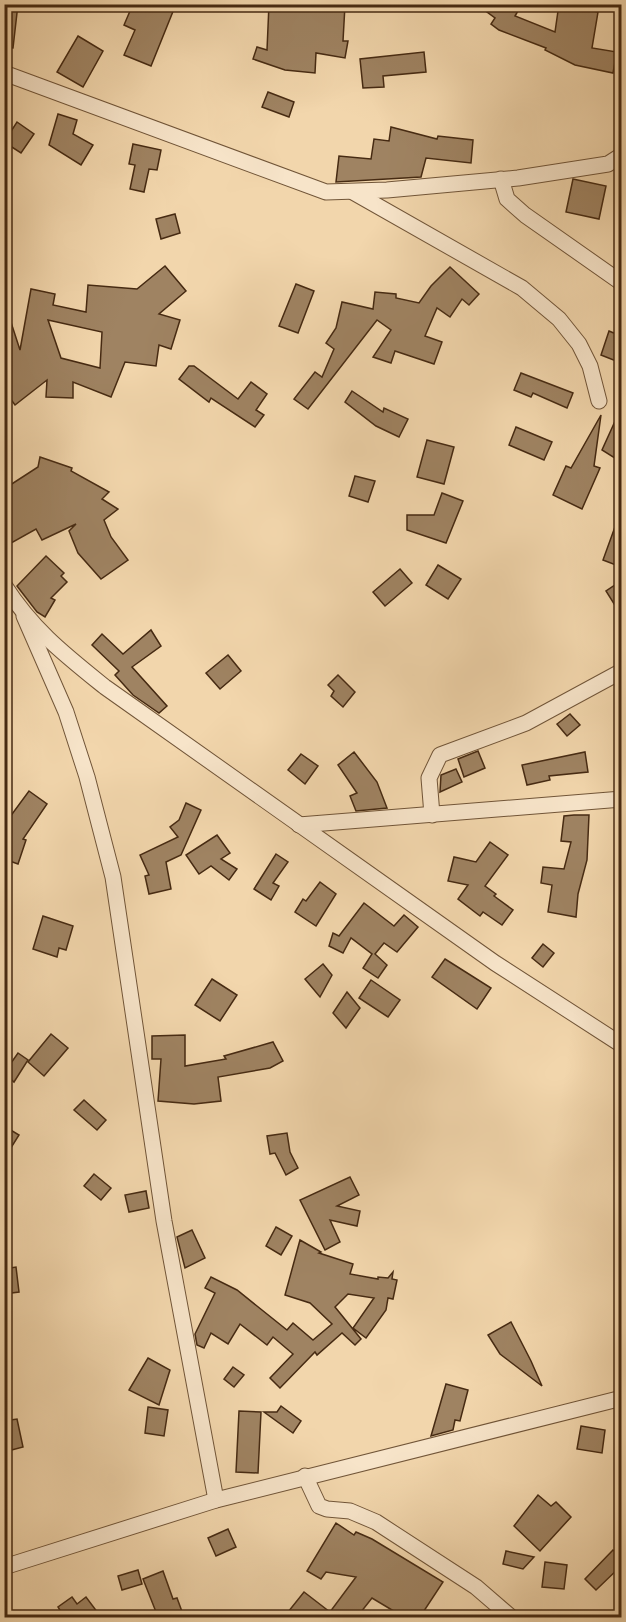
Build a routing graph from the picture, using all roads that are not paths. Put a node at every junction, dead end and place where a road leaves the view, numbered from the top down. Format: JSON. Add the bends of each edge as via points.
{"nodes":[{"id":1,"x":4,"y":73,"type":"edge"},
{"id":2,"x":621,"y":155,"type":"edge"},
{"id":3,"x":501,"y":179,"type":"junction"},
{"id":4,"x":352,"y":192,"type":"junction"},
{"id":5,"x":621,"y":283,"type":"edge"},
{"id":6,"x":599,"y":401,"type":"dead end"},
{"id":7,"x":4,"y":585,"type":"edge"},
{"id":8,"x":24,"y":616,"type":"junction"},
{"id":9,"x":621,"y":671,"type":"edge"},
{"id":10,"x":621,"y":799,"type":"edge"},
{"id":11,"x":432,"y":815,"type":"junction"},
{"id":12,"x":299,"y":825,"type":"junction"},
{"id":13,"x":621,"y":1045,"type":"edge"},
{"id":14,"x":621,"y":1398,"type":"edge"},
{"id":15,"x":305,"y":1476,"type":"junction"},
{"id":16,"x":216,"y":1500,"type":"junction"},
{"id":17,"x":4,"y":1567,"type":"edge"},
{"id":18,"x":512,"y":1617,"type":"edge"}],
"edges":[{"from":1,"to":4,"type":"street","via":[[294,182],[326,192]]},
{"from":2,"to":3,"type":"street","via":[[608,164]]},
{"from":3,"to":4,"type":"street"},
{"from":3,"to":5,"type":"street","via":[[507,199],[525,216]]},
{"from":4,"to":6,"type":"street","via":[[522,288],[559,319],[590,366]]},
{"from":7,"to":8,"type":"street"},
{"from":8,"to":12,"type":"street","via":[[105,687]]},
{"from":8,"to":16,"type":"street","via":[[66,712],[113,877],[166,1233]]},
{"from":9,"to":11,"type":"street","via":[[526,723],[440,755],[429,778]]},
{"from":10,"to":11,"type":"street"},
{"from":11,"to":12,"type":"street"},
{"from":12,"to":13,"type":"street","via":[[495,963]]},
{"from":14,"to":15,"type":"street"},
{"from":15,"to":16,"type":"street"},
{"from":15,"to":18,"type":"street","via":[[319,1506],[350,1511],[375,1522],[476,1587]]},
{"from":16,"to":17,"type":"street"}]}
